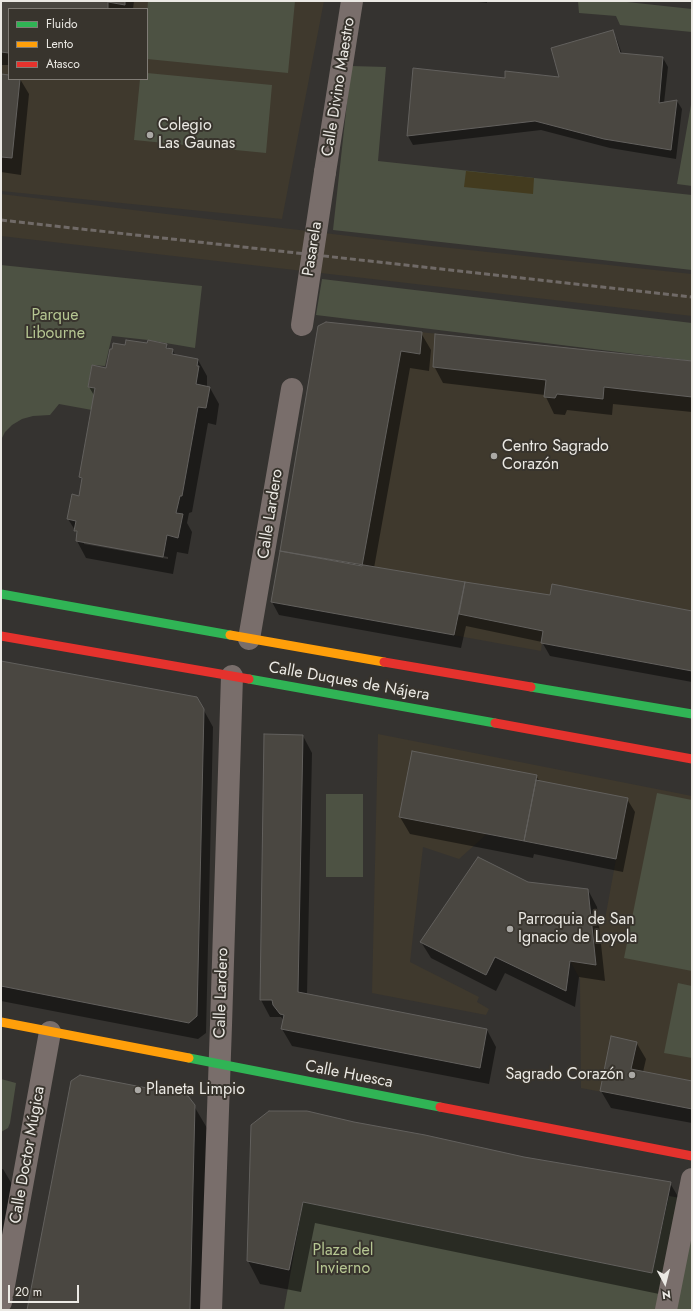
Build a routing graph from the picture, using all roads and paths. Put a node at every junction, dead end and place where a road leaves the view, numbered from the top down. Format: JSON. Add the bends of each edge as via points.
{"nodes":[{"id":1,"x":352,"y":4,"type":"edge"},
{"id":2,"x":325,"y":172,"type":"joint"},
{"id":3,"x":302,"y":325,"type":"dead end"},
{"id":4,"x":292,"y":389,"type":"dead end"},
{"id":5,"x":1,"y":594,"type":"edge"},
{"id":6,"x":1,"y":636,"type":"edge"},
{"id":7,"x":249,"y":639,"type":"junction"},
{"id":8,"x":232,"y":676,"type":"junction"},
{"id":9,"x":692,"y":714,"type":"edge"},
{"id":10,"x":692,"y":759,"type":"edge"},
{"id":11,"x":1,"y":1022,"type":"edge"},
{"id":12,"x":50,"y":1032,"type":"junction"},
{"id":13,"x":220,"y":1065,"type":"junction"},
{"id":14,"x":692,"y":1156,"type":"edge"},
{"id":15,"x":692,"y":1179,"type":"edge"},
{"id":16,"x":1,"y":1302,"type":"edge"},
{"id":17,"x":211,"y":1310,"type":"edge"},
{"id":18,"x":666,"y":1310,"type":"edge"}],
"edges":[{"from":1,"to":2,"type":"street","name":"Calle Divino Maestro"},
{"from":2,"to":3,"type":"street","name":"Pasarela","bridge":true},
{"from":4,"to":7,"type":"street","name":"Calle Lardero"},
{"from":5,"to":7,"type":"main road","name":"Calle Duques de Nájera"},
{"from":6,"to":8,"type":"main road","name":"Calle Duques de Nájera"},
{"from":7,"to":9,"type":"main road","name":"Calle Duques de Nájera"},
{"from":8,"to":10,"type":"main road","name":"Calle Duques de Nájera"},
{"from":8,"to":13,"type":"street","name":"Calle Lardero"},
{"from":11,"to":12,"type":"main road","name":"Calle Huesca"},
{"from":12,"to":13,"type":"main road","name":"Calle Huesca"},
{"from":12,"to":16,"type":"street","name":"Calle Doctor Múgica"},
{"from":13,"to":14,"type":"main road","name":"Calle Huesca"},
{"from":13,"to":17,"type":"street","name":"Calle Lardero"},
{"from":15,"to":18,"type":"street"}]}
